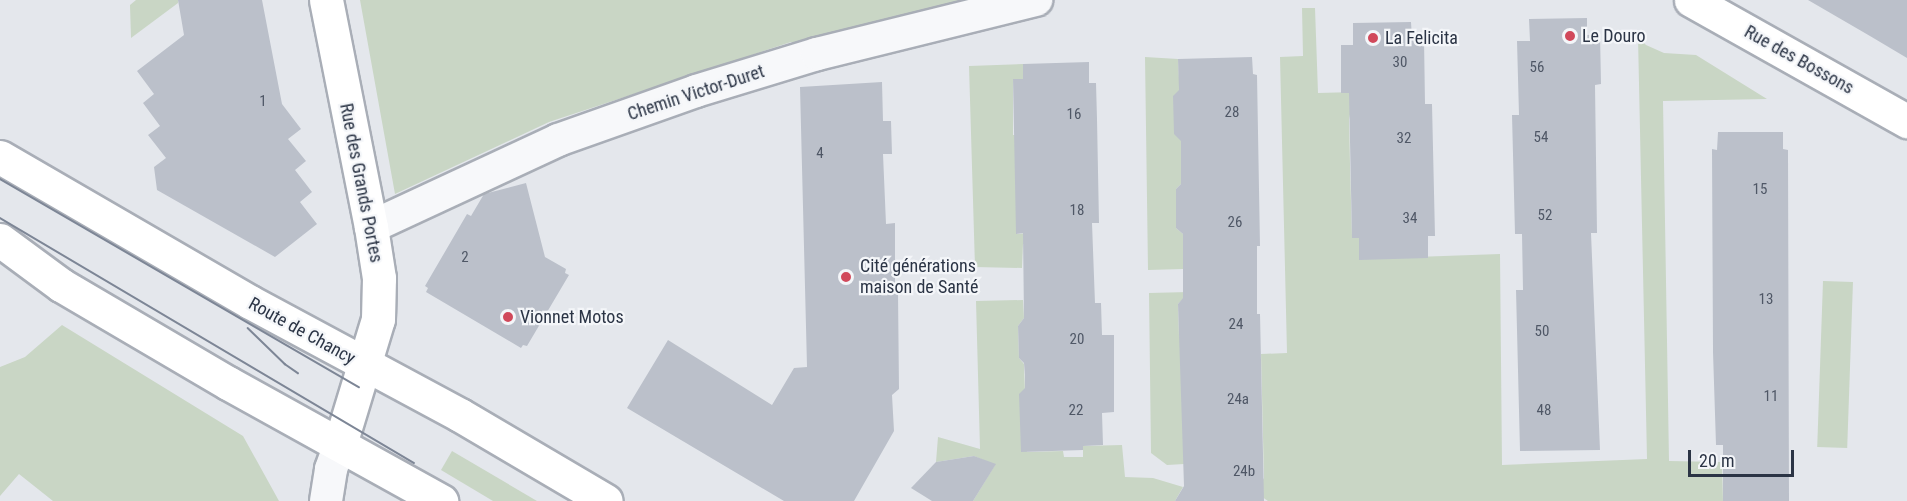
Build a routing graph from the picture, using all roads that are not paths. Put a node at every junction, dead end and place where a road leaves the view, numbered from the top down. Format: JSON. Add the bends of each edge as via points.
{"nodes":[{"id":1,"x":327,"y":0,"type":"edge"},
{"id":2,"x":1036,"y":0,"type":"edge"},
{"id":3,"x":1691,"y":0,"type":"edge"},
{"id":4,"x":1907,"y":121,"type":"edge"},
{"id":5,"x":0,"y":157,"type":"edge"},
{"id":6,"x":371,"y":226,"type":"junction"},
{"id":7,"x":0,"y":240,"type":"edge"},
{"id":8,"x":365,"y":366,"type":"junction"},
{"id":9,"x":340,"y":444,"type":"junction"},
{"id":10,"x":326,"y":501,"type":"edge"},
{"id":11,"x":441,"y":501,"type":"edge"},
{"id":12,"x":606,"y":501,"type":"edge"}],
"edges":[{"from":1,"to":6,"type":"main road","name":"Rue des Grands Portes"},
{"from":2,"to":6,"type":"street","name":"Chemin Victor-Duret","via":[[818,54],[696,91],[558,140]]},
{"from":3,"to":4,"type":"main road","name":"Rue des Bossons"},
{"from":5,"to":8,"type":"main road","name":"Route de Chancy"},
{"from":6,"to":8,"type":"main road","name":"Rue des Grands Portes","via":[[378,279],[378,320]]},
{"from":7,"to":9,"type":"main road","via":[[61,285]]},
{"from":8,"to":9,"type":"main road","name":"Rue des Grands Portes"},
{"from":8,"to":12,"type":"main road","name":"Route de Chancy","via":[[459,414]]},
{"from":9,"to":10,"type":"street"},
{"from":9,"to":11,"type":"main road"}]}
